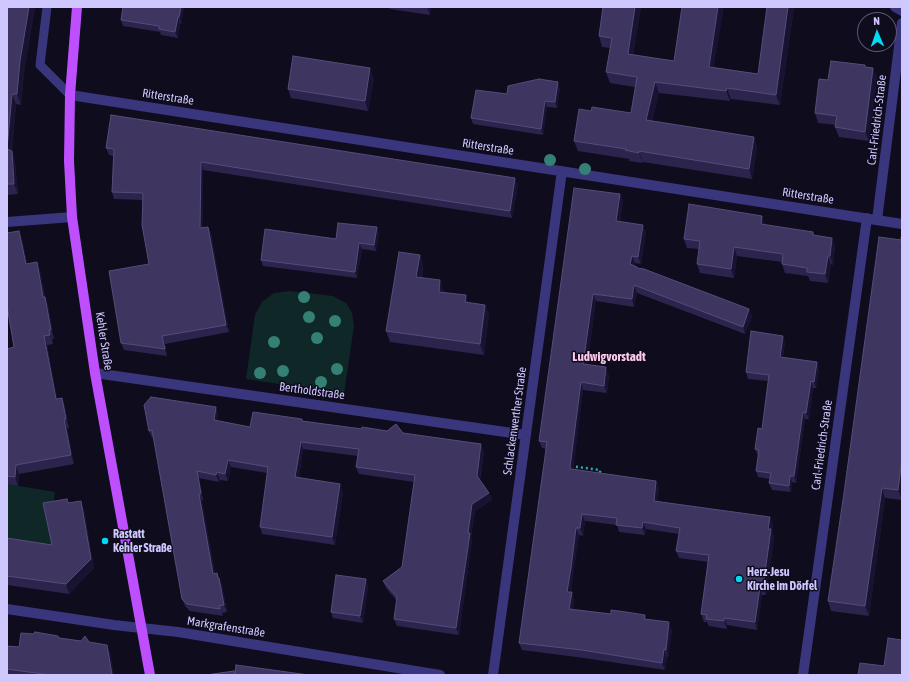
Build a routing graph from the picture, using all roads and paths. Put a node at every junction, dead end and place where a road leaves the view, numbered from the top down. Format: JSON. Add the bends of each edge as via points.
{"nodes":[{"id":1,"x":47,"y":7,"type":"edge"},
{"id":2,"x":77,"y":7,"type":"edge"},
{"id":3,"x":895,"y":7,"type":"edge"},
{"id":4,"x":902,"y":11,"type":"edge"},
{"id":5,"x":902,"y":23,"type":"edge"},
{"id":6,"x":70,"y":96,"type":"junction"},
{"id":7,"x":562,"y":171,"type":"junction"},
{"id":8,"x":72,"y":217,"type":"junction"},
{"id":9,"x":872,"y":219,"type":"junction"},
{"id":10,"x":7,"y":222,"type":"edge"},
{"id":11,"x":902,"y":224,"type":"edge"},
{"id":12,"x":95,"y":373,"type":"junction"},
{"id":13,"x":526,"y":435,"type":"junction"},
{"id":14,"x":569,"y":466,"type":"edge"},
{"id":15,"x":600,"y":478,"type":"edge"},
{"id":16,"x":7,"y":609,"type":"edge"},
{"id":17,"x":142,"y":628,"type":"junction"},
{"id":18,"x":150,"y":675,"type":"edge"},
{"id":19,"x":440,"y":675,"type":"edge"},
{"id":20,"x":493,"y":675,"type":"edge"},
{"id":21,"x":803,"y":675,"type":"edge"}],
"edges":[{"from":1,"to":6,"type":"lane","via":[[40,65]]},
{"from":2,"to":6,"type":"main road","name":"Kehler Straße"},
{"from":3,"to":4,"type":"street"},
{"from":5,"to":9,"type":"street","name":"Carl-Friedrich-Straße"},
{"from":6,"to":7,"type":"street","name":"Ritterstraße"},
{"from":6,"to":8,"type":"main road","name":"Kehler Straße","via":[[69,161]]},
{"from":7,"to":9,"type":"street","name":"Ritterstraße"},
{"from":7,"to":13,"type":"street","name":"Schlackenwerther Straße"},
{"from":8,"to":10,"type":"street"},
{"from":8,"to":12,"type":"main road","name":"Kehler Straße"},
{"from":9,"to":11,"type":"street","name":"Ritterstraße"},
{"from":9,"to":21,"type":"street","name":"Carl-Friedrich-Straße"},
{"from":12,"to":13,"type":"street","name":"Bertholdstraße"},
{"from":12,"to":17,"type":"main road","name":"Kehler Straße"},
{"from":13,"to":20,"type":"street","name":"Schlackenwerther Straße"},
{"from":14,"to":15,"type":"path","via":[[600,470]]},
{"from":16,"to":17,"type":"street","name":"Markgrafenstraße"},
{"from":17,"to":18,"type":"main road","name":"Kehler Straße"},
{"from":17,"to":19,"type":"street","name":"Markgrafenstraße"}]}
